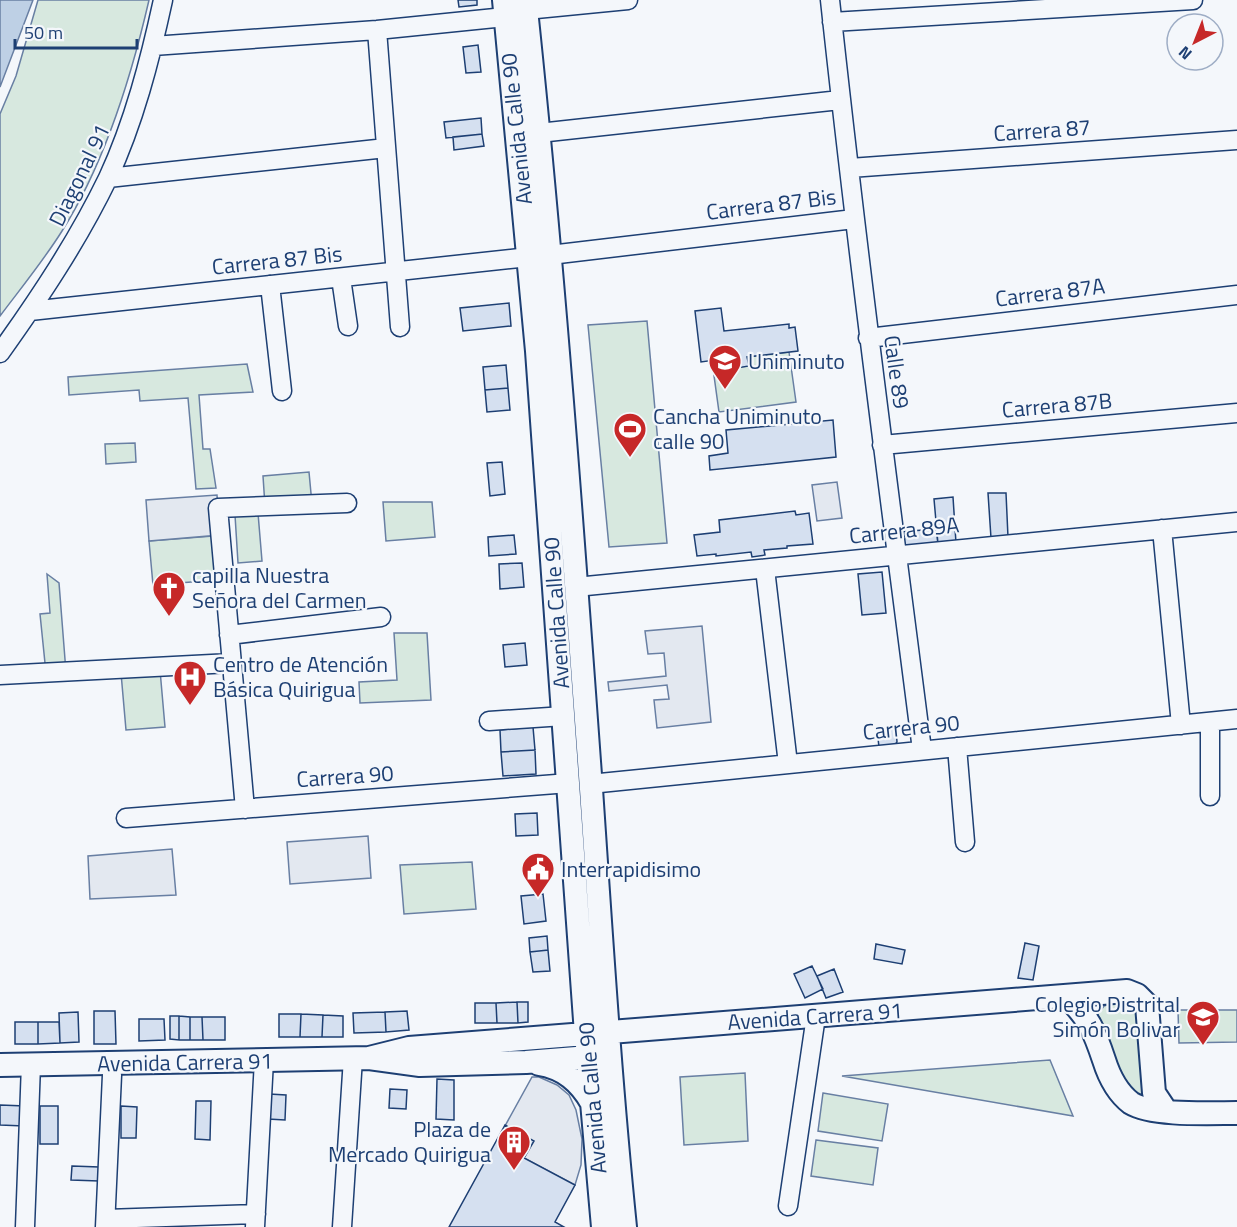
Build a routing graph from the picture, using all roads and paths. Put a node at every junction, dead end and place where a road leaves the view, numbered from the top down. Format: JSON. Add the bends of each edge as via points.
{"nodes":[{"id":1,"x":163,"y":0,"type":"edge"},
{"id":2,"x":628,"y":0,"type":"edge"},
{"id":3,"x":830,"y":0,"type":"edge"},
{"id":4,"x":1193,"y":0,"type":"edge"},
{"id":5,"x":515,"y":7,"type":"edge"},
{"id":6,"x":832,"y":22,"type":"junction"},
{"id":7,"x":377,"y":30,"type":"junction"},
{"id":8,"x":153,"y":46,"type":"junction"},
{"id":9,"x":840,"y":100,"type":"junction"},
{"id":10,"x":539,"y":133,"type":"junction"},
{"id":11,"x":1237,"y":140,"type":"edge"},
{"id":12,"x":386,"y":148,"type":"junction"},
{"id":13,"x":850,"y":168,"type":"junction"},
{"id":14,"x":108,"y":178,"type":"junction"},
{"id":15,"x":854,"y":219,"type":"junction"},
{"id":16,"x":539,"y":256,"type":"junction"},
{"id":17,"x":395,"y":272,"type":"junction"},
{"id":18,"x":341,"y":278,"type":"junction"},
{"id":19,"x":270,"y":285,"type":"junction"},
{"id":20,"x":1237,"y":295,"type":"edge"},
{"id":21,"x":30,"y":311,"type":"junction"},
{"id":22,"x":348,"y":326,"type":"dead end"},
{"id":23,"x":400,"y":327,"type":"dead end"},
{"id":24,"x":868,"y":338,"type":"junction"},
{"id":25,"x":0,"y":353,"type":"edge"},
{"id":26,"x":282,"y":391,"type":"dead end"},
{"id":27,"x":1237,"y":413,"type":"edge"},
{"id":28,"x":882,"y":445,"type":"junction"},
{"id":29,"x":347,"y":503,"type":"dead end"},
{"id":30,"x":1237,"y":522,"type":"edge"},
{"id":31,"x":1162,"y":529,"type":"junction"},
{"id":32,"x":897,"y":555,"type":"junction"},
{"id":33,"x":765,"y":569,"type":"junction"},
{"id":34,"x":576,"y":587,"type":"junction"},
{"id":35,"x":381,"y":617,"type":"dead end"},
{"id":36,"x":230,"y":635,"type":"junction"},
{"id":37,"x":231,"y":663,"type":"junction"},
{"id":38,"x":0,"y":675,"type":"edge"},
{"id":39,"x":564,"y":716,"type":"junction"},
{"id":40,"x":1237,"y":719,"type":"edge"},
{"id":41,"x":489,"y":721,"type":"dead end"},
{"id":42,"x":1210,"y":722,"type":"junction"},
{"id":43,"x":1182,"y":724,"type":"junction"},
{"id":44,"x":957,"y":747,"type":"junction"},
{"id":45,"x":922,"y":750,"type":"junction"},
{"id":46,"x":788,"y":764,"type":"junction"},
{"id":47,"x":580,"y":783,"type":"junction"},
{"id":48,"x":1210,"y":796,"type":"dead end"},
{"id":49,"x":245,"y":808,"type":"junction"},
{"id":50,"x":126,"y":818,"type":"dead end"},
{"id":51,"x":965,"y":842,"type":"dead end"},
{"id":52,"x":1067,"y":997,"type":"junction"},
{"id":53,"x":816,"y":1016,"type":"junction"},
{"id":54,"x":597,"y":1033,"type":"junction"},
{"id":55,"x":599,"y":1056,"type":"junction"},
{"id":56,"x":361,"y":1058,"type":"junction"},
{"id":57,"x":264,"y":1060,"type":"junction"},
{"id":58,"x":526,"y":1062,"type":"junction"},
{"id":59,"x":31,"y":1064,"type":"junction"},
{"id":60,"x":0,"y":1065,"type":"edge"},
{"id":61,"x":112,"y":1075,"type":"dead end"},
{"id":62,"x":593,"y":1105,"type":"junction"},
{"id":63,"x":1166,"y":1112,"type":"junction"},
{"id":64,"x":1237,"y":1113,"type":"edge"},
{"id":65,"x":788,"y":1206,"type":"dead end"},
{"id":66,"x":256,"y":1220,"type":"edge"},
{"id":67,"x":106,"y":1223,"type":"edge"},
{"id":68,"x":26,"y":1227,"type":"edge"},
{"id":69,"x":342,"y":1227,"type":"edge"},
{"id":70,"x":603,"y":1227,"type":"edge"},
{"id":71,"x":625,"y":1227,"type":"edge"}],
"edges":[{"from":1,"to":8,"type":"street","name":"Diagonal 91"},
{"from":2,"to":5,"type":"street"},
{"from":3,"to":6,"type":"street","name":"Calle 89"},
{"from":4,"to":6,"type":"street"},
{"from":5,"to":7,"type":"street"},
{"from":5,"to":10,"type":"main road","name":"Avenida Calle 90"},
{"from":5,"to":16,"type":"main road","name":"Avenida Calle 90"},
{"from":6,"to":9,"type":"street","name":"Calle 89"},
{"from":7,"to":8,"type":"street"},
{"from":7,"to":12,"type":"street"},
{"from":8,"to":14,"type":"street","name":"Diagonal 91","via":[[130,124]]},
{"from":9,"to":10,"type":"street"},
{"from":9,"to":13,"type":"street","name":"Calle 89"},
{"from":10,"to":16,"type":"main road","name":"Avenida Calle 90"},
{"from":11,"to":13,"type":"street","name":"Carrera 87"},
{"from":12,"to":14,"type":"street"},
{"from":12,"to":17,"type":"street"},
{"from":13,"to":15,"type":"street","name":"Calle 89"},
{"from":14,"to":21,"type":"street","name":"Diagonal 91"},
{"from":15,"to":16,"type":"street","name":"Carrera 87 Bis"},
{"from":15,"to":24,"type":"street","name":"Calle 89"},
{"from":16,"to":17,"type":"street","name":"Carrera 87 Bis"},
{"from":16,"to":34,"type":"main road","name":"Avenida Calle 90"},
{"from":16,"to":39,"type":"main road","name":"Avenida Calle 90"},
{"from":17,"to":18,"type":"street","name":"Carrera 87 Bis"},
{"from":17,"to":23,"type":"street"},
{"from":18,"to":19,"type":"street","name":"Carrera 87 Bis"},
{"from":18,"to":22,"type":"street"},
{"from":19,"to":21,"type":"street","name":"Carrera 87 Bis"},
{"from":19,"to":26,"type":"street"},
{"from":20,"to":24,"type":"street","name":"Carrera 87A"},
{"from":21,"to":25,"type":"street","name":"Diagonal 91"},
{"from":24,"to":28,"type":"street","name":"Calle 89"},
{"from":27,"to":28,"type":"street","name":"Carrera 87B"},
{"from":28,"to":32,"type":"street","name":"Calle 89"},
{"from":29,"to":36,"type":"street","via":[[218,508]]},
{"from":30,"to":31,"type":"street","name":"Carrera 89A"},
{"from":31,"to":32,"type":"street","name":"Carrera 89A"},
{"from":31,"to":43,"type":"street"},
{"from":32,"to":33,"type":"street","name":"Carrera 89A"},
{"from":32,"to":45,"type":"street","name":"Calle 89"},
{"from":33,"to":34,"type":"street","name":"Carrera 89A"},
{"from":33,"to":46,"type":"street"},
{"from":34,"to":47,"type":"main road","name":"Avenida Calle 90"},
{"from":35,"to":36,"type":"street"},
{"from":36,"to":37,"type":"street"},
{"from":37,"to":38,"type":"street"},
{"from":37,"to":49,"type":"street"},
{"from":39,"to":41,"type":"street"},
{"from":39,"to":47,"type":"main road","name":"Avenida Calle 90"},
{"from":40,"to":42,"type":"street","name":"Carrera 90"},
{"from":42,"to":43,"type":"street","name":"Carrera 90"},
{"from":42,"to":48,"type":"street"},
{"from":43,"to":44,"type":"street","name":"Carrera 90"},
{"from":44,"to":45,"type":"street","name":"Carrera 90"},
{"from":44,"to":51,"type":"street"},
{"from":45,"to":46,"type":"street","name":"Carrera 90"},
{"from":46,"to":47,"type":"street","name":"Carrera 90"},
{"from":47,"to":49,"type":"street","name":"Carrera 90"},
{"from":47,"to":54,"type":"main road","name":"Avenida Calle 90"},
{"from":49,"to":50,"type":"street","name":"Carrera 90"},
{"from":52,"to":53,"type":"main road","name":"Avenida Carrera 91"},
{"from":52,"to":63,"type":"main road","via":[[1094,1030],[1107,1069],[1122,1094],[1137,1106]]},
{"from":52,"to":63,"type":"main road","name":"Avenida Carrera 91","via":[[1127,991],[1144,1000],[1154,1094]]},
{"from":53,"to":54,"type":"main road","name":"Avenida Carrera 91"},
{"from":53,"to":65,"type":"street"},
{"from":54,"to":55,"type":"main road","name":"Avenida Calle 90"},
{"from":54,"to":56,"type":"main road","name":"Avenida Carrera 91","via":[[409,1048]]},
{"from":55,"to":58,"type":"main road","name":"Avenida Carrera 91"},
{"from":55,"to":62,"type":"main road","name":"Avenida Calle 90"},
{"from":55,"to":71,"type":"main road","name":"Avenida Calle 90"},
{"from":56,"to":57,"type":"main road","name":"Avenida Carrera 91"},
{"from":56,"to":58,"type":"main road","name":"Avenida Carrera 91","via":[[420,1065]]},
{"from":56,"to":69,"type":"street"},
{"from":57,"to":59,"type":"main road","name":"Avenida Carrera 91"},
{"from":57,"to":66,"type":"street"},
{"from":58,"to":62,"type":"main road","via":[[570,1075]]},
{"from":59,"to":60,"type":"main road","name":"Avenida Carrera 91"},
{"from":59,"to":68,"type":"street"},
{"from":61,"to":67,"type":"street"},
{"from":62,"to":70,"type":"main road","name":"Avenida Calle 90"},
{"from":63,"to":64,"type":"main road"},
{"from":66,"to":67,"type":"street"}]}
